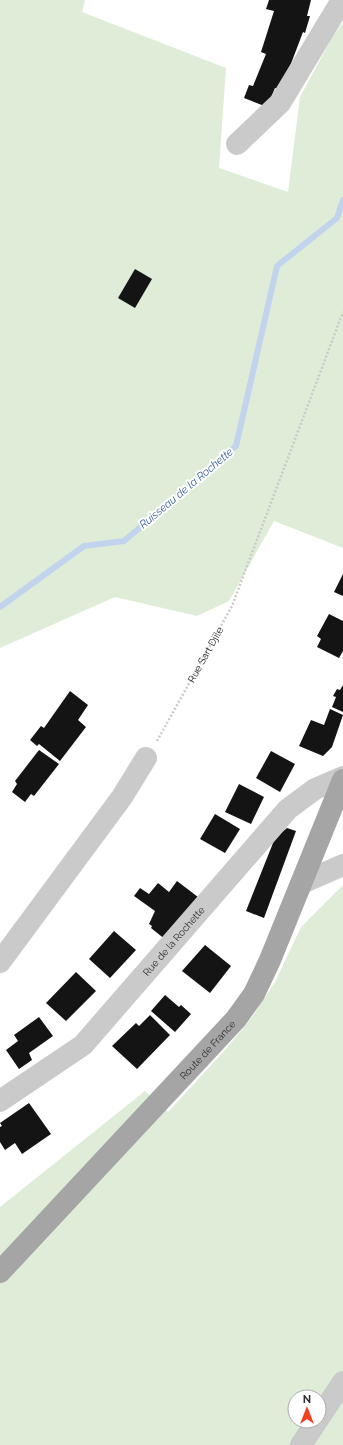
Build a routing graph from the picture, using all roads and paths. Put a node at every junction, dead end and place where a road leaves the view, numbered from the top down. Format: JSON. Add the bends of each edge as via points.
{"nodes":[{"id":1,"x":342,"y":0,"type":"edge"},
{"id":2,"x":237,"y":144,"type":"dead end"},
{"id":3,"x":343,"y":312,"type":"edge"},
{"id":4,"x":146,"y":758,"type":"joint"},
{"id":5,"x":343,"y":777,"type":"edge"},
{"id":6,"x":343,"y":780,"type":"edge"},
{"id":7,"x":343,"y":865,"type":"edge"},
{"id":8,"x":302,"y":883,"type":"junction"},
{"id":9,"x":0,"y":962,"type":"edge"},
{"id":10,"x":0,"y":1101,"type":"edge"},
{"id":11,"x":0,"y":1272,"type":"edge"},
{"id":12,"x":343,"y":1382,"type":"edge"},
{"id":13,"x":327,"y":1406,"type":"edge"},
{"id":14,"x":312,"y":1429,"type":"edge"},
{"id":15,"x":301,"y":1445,"type":"edge"}],
"edges":[{"from":1,"to":2,"type":"street","via":[[280,103]]},
{"from":3,"to":4,"type":"path","name":"Rue Sart Djîle","via":[[232,606]]},
{"from":4,"to":9,"type":"street","via":[[122,797]]},
{"from":5,"to":10,"type":"street","name":"Rue de la Rochette","via":[[315,789],[288,809],[83,1045]]},
{"from":6,"to":8,"type":"main road","name":"Route de France"},
{"from":7,"to":8,"type":"street"},
{"from":8,"to":11,"type":"main road","name":"Route de France","via":[[254,994],[236,1019]]},
{"from":12,"to":13,"type":"street"},
{"from":14,"to":15,"type":"street"}]}
